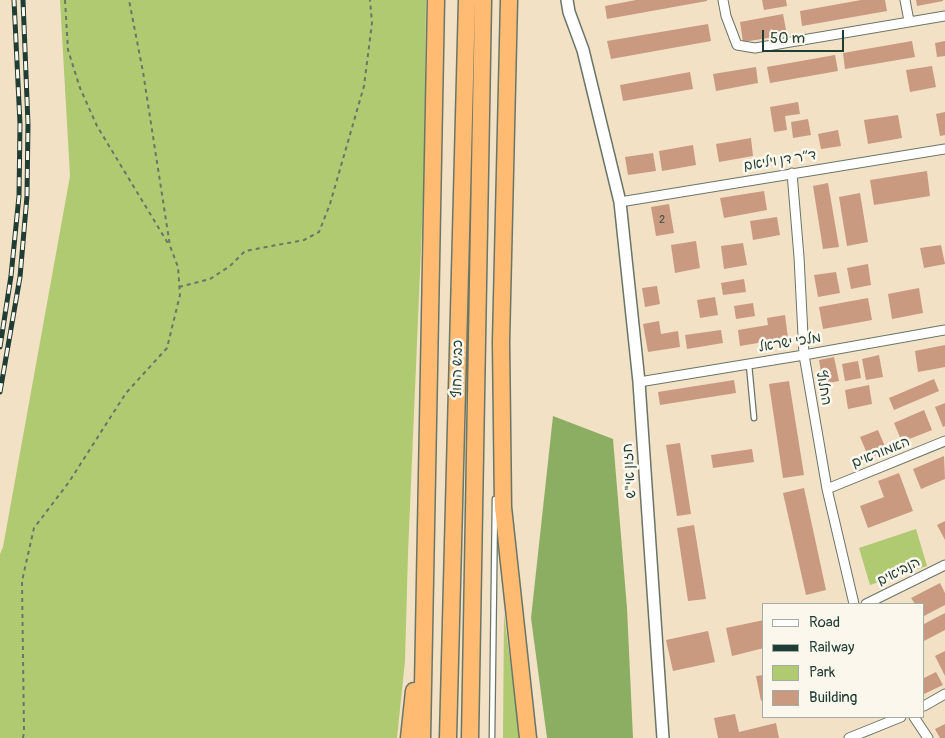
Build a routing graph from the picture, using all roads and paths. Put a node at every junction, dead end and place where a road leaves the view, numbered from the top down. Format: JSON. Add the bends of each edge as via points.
{"nodes":[{"id":1,"x":64,"y":0,"type":"edge"},
{"id":2,"x":129,"y":0,"type":"edge"},
{"id":3,"x":370,"y":0,"type":"edge"},
{"id":4,"x":436,"y":0,"type":"edge"},
{"id":5,"x":467,"y":0,"type":"edge"},
{"id":6,"x":483,"y":0,"type":"edge"},
{"id":7,"x":509,"y":0,"type":"edge"},
{"id":8,"x":568,"y":0,"type":"edge"},
{"id":9,"x":723,"y":0,"type":"edge"},
{"id":10,"x":905,"y":0,"type":"edge"},
{"id":11,"x":945,"y":16,"type":"edge"},
{"id":12,"x":909,"y":21,"type":"junction"},
{"id":13,"x":945,"y":149,"type":"edge"},
{"id":14,"x":792,"y":173,"type":"junction"},
{"id":15,"x":620,"y":202,"type":"junction"},
{"id":16,"x":170,"y":246,"type":"junction"},
{"id":17,"x":179,"y":287,"type":"junction"},
{"id":18,"x":945,"y":330,"type":"edge"},
{"id":19,"x":501,"y":342,"type":"junction"},
{"id":20,"x":804,"y":356,"type":"junction"},
{"id":21,"x":749,"y":364,"type":"junction"},
{"id":22,"x":639,"y":382,"type":"junction"},
{"id":23,"x":754,"y":418,"type":"dead end"},
{"id":24,"x":945,"y":441,"type":"edge"},
{"id":25,"x":496,"y":467,"type":"dead end"},
{"id":26,"x":827,"y":490,"type":"junction"},
{"id":27,"x":495,"y":496,"type":"dead end"},
{"id":28,"x":945,"y":565,"type":"edge"},
{"id":29,"x":425,"y":574,"type":"junction"},
{"id":30,"x":854,"y":603,"type":"edge"},
{"id":31,"x":868,"y":603,"type":"edge"},
{"id":32,"x":945,"y":694,"type":"edge"},
{"id":33,"x":925,"y":705,"type":"edge"},
{"id":34,"x":899,"y":718,"type":"edge"},
{"id":35,"x":915,"y":718,"type":"edge"},
{"id":36,"x":23,"y":738,"type":"edge"},
{"id":37,"x":409,"y":738,"type":"edge"},
{"id":38,"x":422,"y":738,"type":"edge"},
{"id":39,"x":448,"y":738,"type":"edge"},
{"id":40,"x":470,"y":738,"type":"edge"},
{"id":41,"x":492,"y":738,"type":"edge"},
{"id":42,"x":528,"y":738,"type":"edge"},
{"id":43,"x":663,"y":738,"type":"edge"},
{"id":44,"x":849,"y":738,"type":"edge"},
{"id":45,"x":928,"y":738,"type":"edge"}],
"edges":[{"from":1,"to":16,"type":"path","via":[[68,50],[80,88],[97,126]]},
{"from":2,"to":16,"type":"path"},
{"from":3,"to":17,"type":"path","via":[[372,23],[364,86],[319,232],[304,240],[245,252],[210,279]]},
{"from":4,"to":29,"type":"highway"},
{"from":5,"to":39,"type":"highway","name":"כביש החוף"},
{"from":6,"to":40,"type":"highway","name":"כביש החוף"},
{"from":7,"to":19,"type":"highway"},
{"from":8,"to":15,"type":"street","name":"חזון אי\"ש"},
{"from":9,"to":12,"type":"street","via":[[736,45],[755,48]]},
{"from":10,"to":12,"type":"street"},
{"from":11,"to":12,"type":"street"},
{"from":13,"to":14,"type":"street","name":"ד״ר דן ויליאם"},
{"from":14,"to":15,"type":"street","name":"ד״ר דן ויליאם"},
{"from":14,"to":20,"type":"street","name":"החלוץ"},
{"from":15,"to":22,"type":"street","name":"חזון אי\"ש"},
{"from":16,"to":17,"type":"path","via":[[178,267]]},
{"from":17,"to":36,"type":"path","via":[[180,295],[166,348],[126,393],[34,528],[22,581]]},
{"from":18,"to":20,"type":"street","name":"מלכי ישראל"},
{"from":19,"to":25,"type":"lane"},
{"from":19,"to":42,"type":"highway","via":[[503,507]]},
{"from":20,"to":21,"type":"street","name":"מלכי ישראל"},
{"from":20,"to":26,"type":"street","name":"החלוץ"},
{"from":21,"to":22,"type":"street","name":"מלכי ישראל"},
{"from":21,"to":23,"type":"lane"},
{"from":22,"to":43,"type":"street","name":"חזון אי\"ש"},
{"from":24,"to":26,"type":"street","name":"האמוראים"},
{"from":26,"to":30,"type":"street","name":"החלוץ"},
{"from":27,"to":41,"type":"lane"},
{"from":28,"to":31,"type":"street","name":"הנביאים"},
{"from":29,"to":37,"type":"highway"},
{"from":29,"to":38,"type":"highway"},
{"from":32,"to":33,"type":"street"},
{"from":34,"to":44,"type":"street"},
{"from":35,"to":45,"type":"street"}]}
